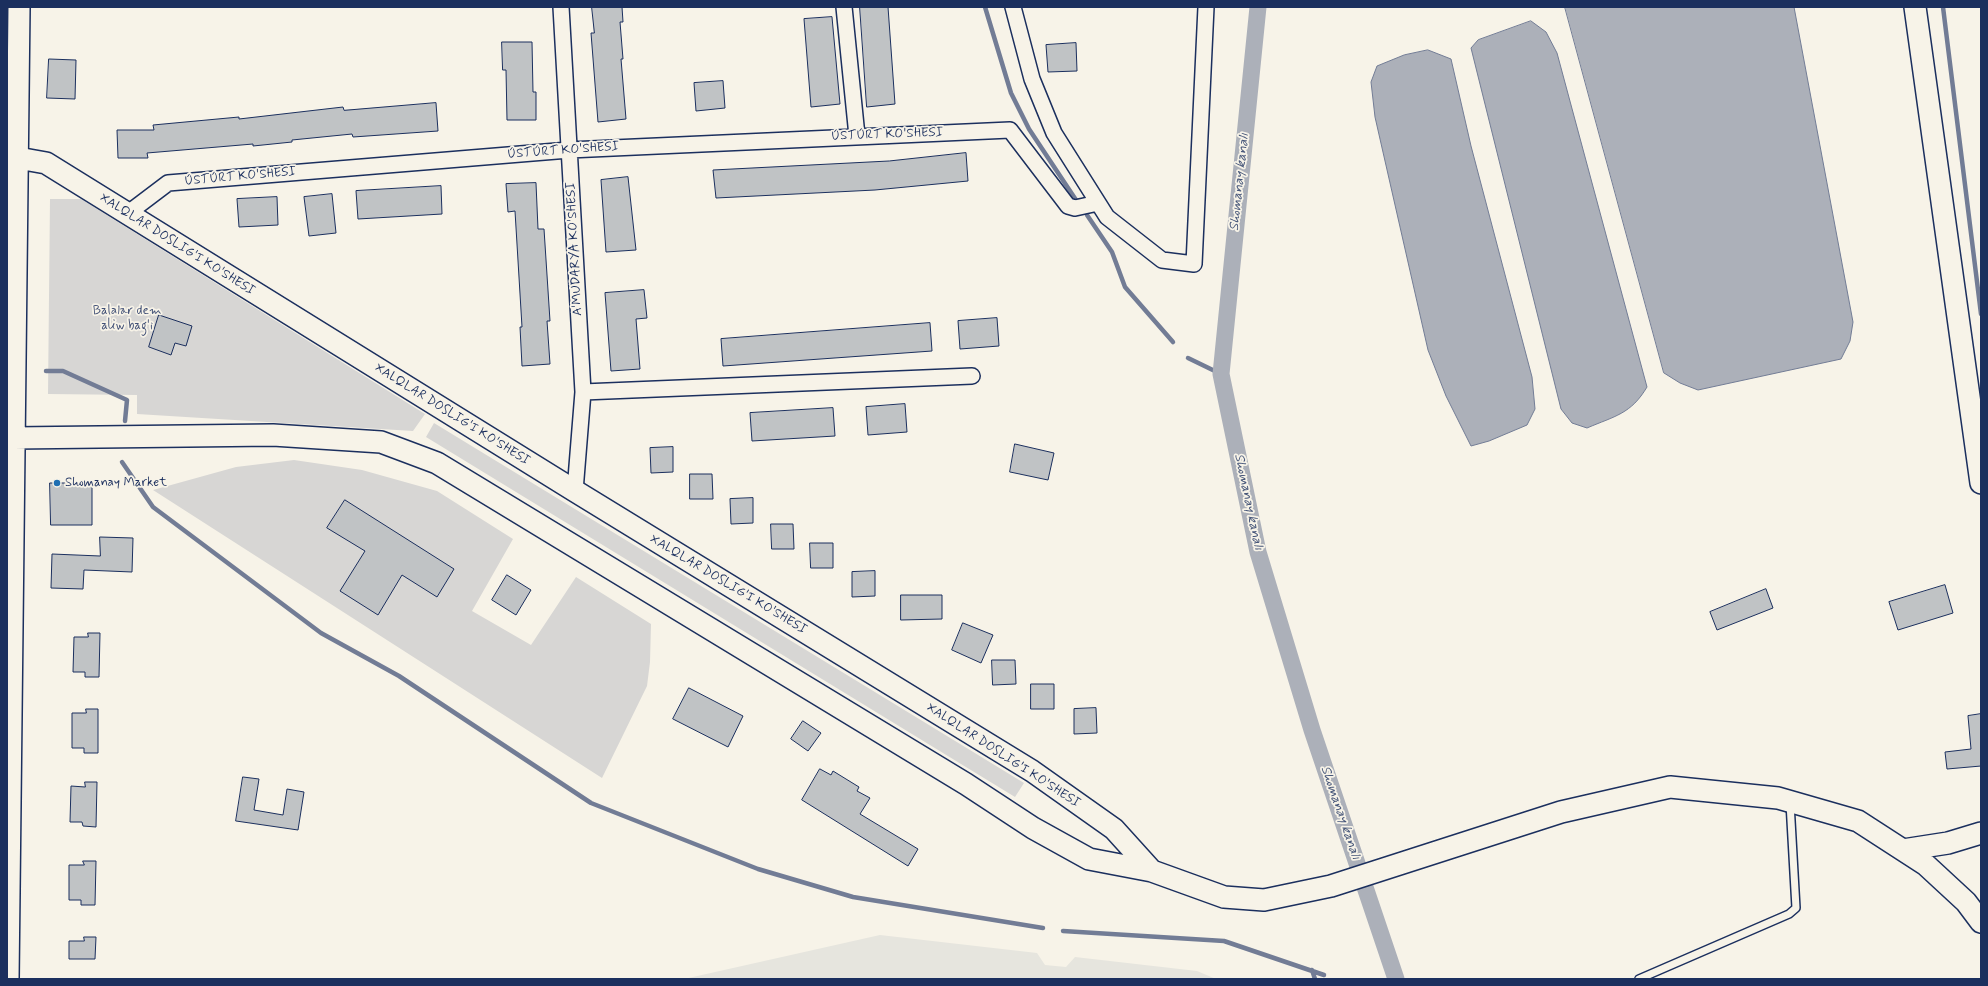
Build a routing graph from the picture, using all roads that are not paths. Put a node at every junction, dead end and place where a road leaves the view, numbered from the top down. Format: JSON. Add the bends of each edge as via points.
{"nodes":[{"id":1,"x":18,"y":7,"type":"edge"},
{"id":2,"x":561,"y":7,"type":"edge"},
{"id":3,"x":844,"y":7,"type":"edge"},
{"id":4,"x":1013,"y":7,"type":"edge"},
{"id":5,"x":1206,"y":7,"type":"edge"},
{"id":6,"x":1915,"y":7,"type":"edge"},
{"id":7,"x":857,"y":136,"type":"junction"},
{"id":8,"x":569,"y":150,"type":"junction"},
{"id":9,"x":18,"y":158,"type":"junction"},
{"id":10,"x":1098,"y":203,"type":"junction"},
{"id":11,"x":127,"y":214,"type":"junction"},
{"id":12,"x":972,"y":376,"type":"dead end"},
{"id":13,"x":583,"y":392,"type":"junction"},
{"id":14,"x":10,"y":438,"type":"edge"},
{"id":15,"x":1981,"y":476,"type":"edge"},
{"id":16,"x":575,"y":491,"type":"junction"},
{"id":17,"x":1789,"y":801,"type":"junction"},
{"id":18,"x":1981,"y":833,"type":"edge"},
{"id":19,"x":1903,"y":850,"type":"junction"},
{"id":20,"x":1152,"y":870,"type":"junction"},
{"id":21,"x":1981,"y":922,"type":"edge"},
{"id":22,"x":8,"y":979,"type":"edge"},
{"id":23,"x":1639,"y":979,"type":"edge"}],
"edges":[{"from":1,"to":9,"type":"main road"},
{"from":2,"to":8,"type":"street","name":"A'MUDARYA KO'SHESI"},
{"from":3,"to":7,"type":"street"},
{"from":4,"to":10,"type":"street","via":[[1032,79],[1054,133]]},
{"from":5,"to":10,"type":"street","via":[[1194,264],[1162,260],[1107,217]]},
{"from":6,"to":15,"type":"main road"},
{"from":7,"to":8,"type":"street","name":"ÚSTÚRT KO'SHESI"},
{"from":7,"to":10,"type":"street","name":"ÚSTÚRT KO'SHESI","via":[[1010,130],[1068,206],[1075,208]]},
{"from":8,"to":11,"type":"street","name":"ÚSTÚRT KO'SHESI","via":[[168,183]]},
{"from":8,"to":13,"type":"street","name":"A'MUDARYA KO'SHESI"},
{"from":9,"to":11,"type":"main road","name":"XALQLAR DOSLIG'I KO'SHESI","via":[[46,164]]},
{"from":9,"to":14,"type":"main road"},
{"from":11,"to":16,"type":"main road","name":"XALQLAR DOSLIG'I KO'SHESI"},
{"from":12,"to":13,"type":"street"},
{"from":13,"to":16,"type":"street","name":"A'MUDARYA KO'SHESI"},
{"from":14,"to":20,"type":"main road","via":[[273,435],[381,442],[430,461],[1088,859]]},
{"from":14,"to":22,"type":"main road"},
{"from":16,"to":20,"type":"main road","name":"XALQLAR DOSLIG'I KO'SHESI","via":[[1032,771],[1114,829]]},
{"from":17,"to":19,"type":"main road","via":[[1858,821]]},
{"from":17,"to":20,"type":"main road","via":[[1670,787],[1561,812],[1331,886],[1264,900],[1224,898]]},
{"from":17,"to":23,"type":"lane","via":[[1796,908],[1789,914]]},
{"from":18,"to":19,"type":"main road","via":[[1948,843]]},
{"from":19,"to":21,"type":"main road","via":[[1931,870],[1966,902]]}]}
